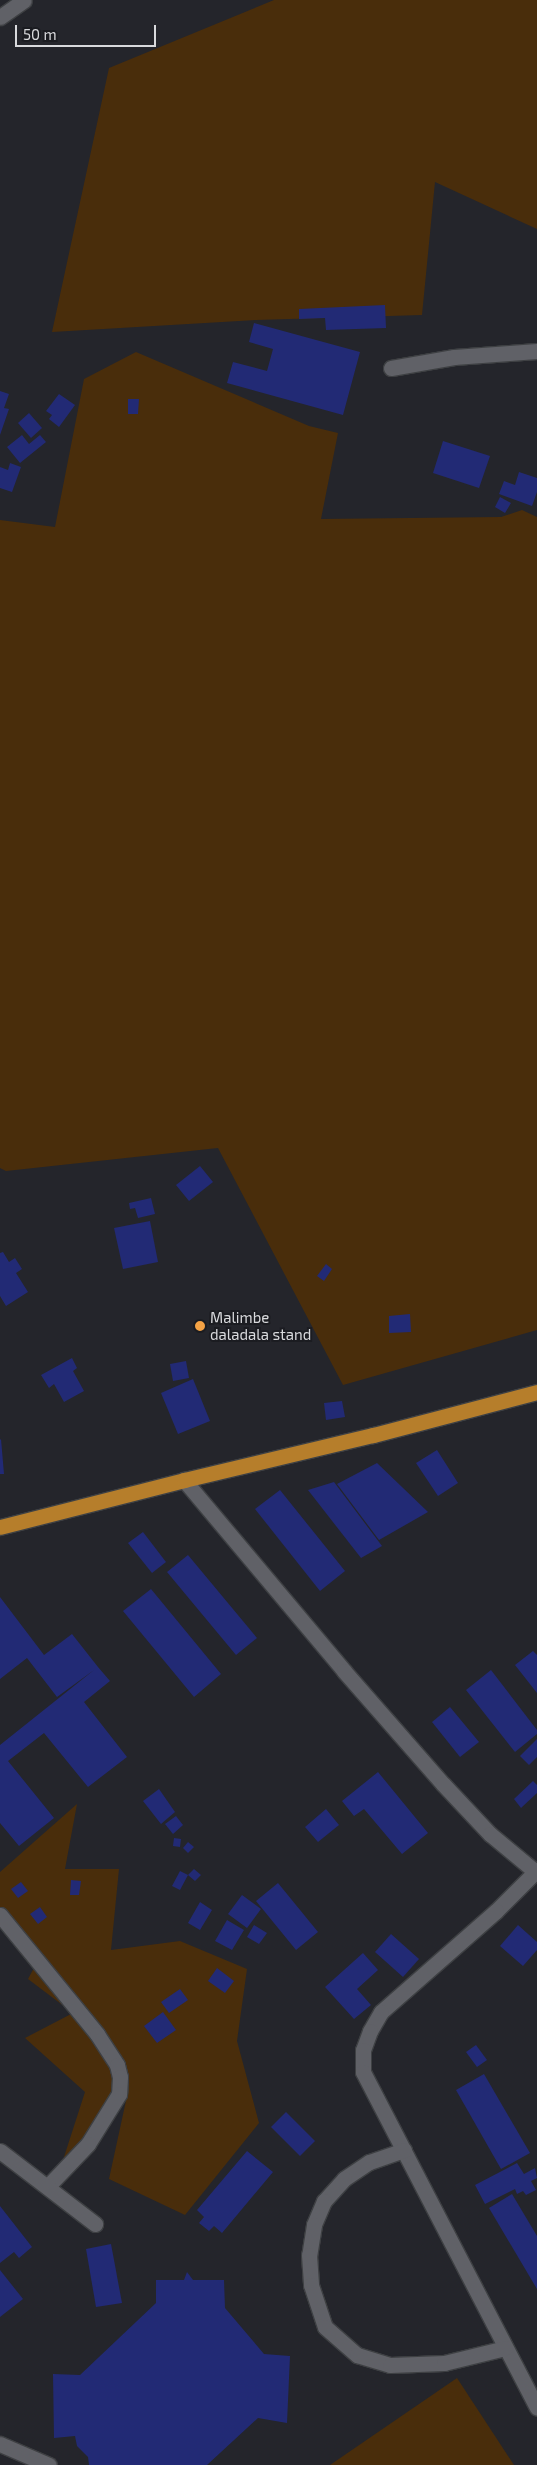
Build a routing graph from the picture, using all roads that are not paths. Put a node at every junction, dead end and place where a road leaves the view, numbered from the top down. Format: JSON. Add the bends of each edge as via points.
{"nodes":[{"id":1,"x":24,"y":0,"type":"edge"},
{"id":2,"x":0,"y":17,"type":"edge"},
{"id":3,"x":537,"y":351,"type":"edge"},
{"id":4,"x":391,"y":368,"type":"dead end"},
{"id":5,"x":537,"y":1392,"type":"edge"},
{"id":6,"x":184,"y":1480,"type":"junction"},
{"id":7,"x":0,"y":1528,"type":"edge"},
{"id":8,"x":537,"y":1872,"type":"edge"},
{"id":9,"x":0,"y":1915,"type":"edge"},
{"id":10,"x":404,"y":2150,"type":"junction"},
{"id":11,"x":0,"y":2151,"type":"edge"},
{"id":12,"x":48,"y":2186,"type":"junction"},
{"id":13,"x":95,"y":2224,"type":"dead end"},
{"id":14,"x":504,"y":2348,"type":"junction"},
{"id":15,"x":537,"y":2408,"type":"edge"},
{"id":16,"x":0,"y":2444,"type":"edge"},
{"id":17,"x":49,"y":2465,"type":"edge"}],
"edges":[{"from":1,"to":2,"type":"street"},
{"from":3,"to":4,"type":"street","via":[[454,357]]},
{"from":5,"to":6,"type":"main road"},
{"from":6,"to":7,"type":"main road"},
{"from":6,"to":8,"type":"street","via":[[443,1784],[490,1834]]},
{"from":8,"to":10,"type":"street","via":[[381,2012],[370,2031],[363,2050],[363,2072]]},
{"from":9,"to":12,"type":"street","via":[[97,2034],[117,2065],[120,2077],[119,2094],[88,2144]]},
{"from":10,"to":14,"type":"street"},
{"from":10,"to":14,"type":"street","via":[[369,2162],[344,2179],[324,2201],[314,2225],[309,2255],[311,2285],[325,2327],[356,2355],[390,2365],[444,2363]]},
{"from":11,"to":12,"type":"street"},
{"from":12,"to":13,"type":"street"},
{"from":14,"to":15,"type":"street"},
{"from":16,"to":17,"type":"street"}]}
